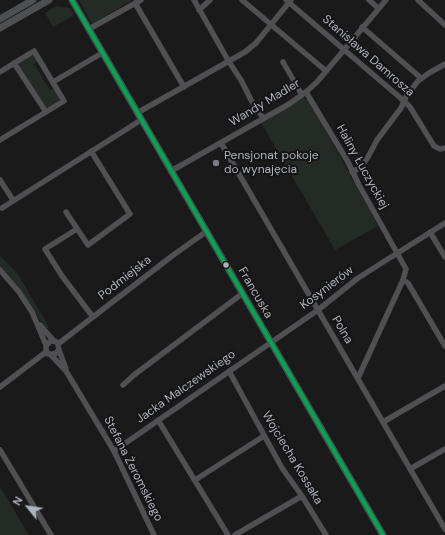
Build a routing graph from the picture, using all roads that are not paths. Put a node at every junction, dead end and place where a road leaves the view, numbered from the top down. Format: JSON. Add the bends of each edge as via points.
{"nodes":[{"id":1,"x":32,"y":0,"type":"edge"},
{"id":2,"x":49,"y":0,"type":"edge"},
{"id":3,"x":72,"y":0,"type":"edge"},
{"id":4,"x":194,"y":0,"type":"edge"},
{"id":5,"x":210,"y":0,"type":"edge"},
{"id":6,"x":242,"y":0,"type":"edge"},
{"id":7,"x":369,"y":0,"type":"edge"},
{"id":8,"x":386,"y":0,"type":"edge"},
{"id":9,"x":418,"y":0,"type":"edge"},
{"id":10,"x":289,"y":1,"type":"edge"},
{"id":11,"x":138,"y":2,"type":"edge"},
{"id":12,"x":378,"y":8,"type":"junction"},
{"id":13,"x":200,"y":10,"type":"junction"},
{"id":14,"x":0,"y":18,"type":"edge"},
{"id":15,"x":272,"y":25,"type":"junction"},
{"id":16,"x":445,"y":25,"type":"edge"},
{"id":17,"x":362,"y":27,"type":"junction"},
{"id":18,"x":0,"y":28,"type":"edge"},
{"id":19,"x":89,"y":29,"type":"junction"},
{"id":20,"x":344,"y":49,"type":"junction"},
{"id":21,"x":102,"y":52,"type":"junction"},
{"id":22,"x":229,"y":62,"type":"junction"},
{"id":23,"x":283,"y":62,"type":"dead end"},
{"id":24,"x":14,"y":63,"type":"junction"},
{"id":25,"x":445,"y":64,"type":"edge"},
{"id":26,"x":326,"y":71,"type":"junction"},
{"id":27,"x":0,"y":72,"type":"edge"},
{"id":28,"x":421,"y":78,"type":"junction"},
{"id":29,"x":53,"y":82,"type":"junction"},
{"id":30,"x":184,"y":87,"type":"junction"},
{"id":31,"x":304,"y":94,"type":"junction"},
{"id":32,"x":404,"y":101,"type":"junction"},
{"id":33,"x":46,"y":112,"type":"junction"},
{"id":34,"x":137,"y":113,"type":"junction"},
{"id":35,"x":262,"y":118,"type":"junction"},
{"id":36,"x":141,"y":120,"type":"junction"},
{"id":37,"x":0,"y":140,"type":"edge"},
{"id":38,"x":221,"y":143,"type":"junction"},
{"id":39,"x":445,"y":148,"type":"edge"},
{"id":40,"x":91,"y":151,"type":"junction"},
{"id":41,"x":172,"y":170,"type":"junction"},
{"id":42,"x":352,"y":172,"type":"junction"},
{"id":43,"x":0,"y":180,"type":"edge"},
{"id":44,"x":13,"y":200,"type":"junction"},
{"id":45,"x":2,"y":208,"type":"dead end"},
{"id":46,"x":66,"y":212,"type":"dead end"},
{"id":47,"x":445,"y":222,"type":"edge"},
{"id":48,"x":77,"y":229,"type":"junction"},
{"id":49,"x":207,"y":232,"type":"junction"},
{"id":50,"x":430,"y":232,"type":"junction"},
{"id":51,"x":397,"y":253,"type":"junction"},
{"id":52,"x":445,"y":257,"type":"edge"},
{"id":53,"x":0,"y":270,"type":"edge"},
{"id":54,"x":403,"y":280,"type":"junction"},
{"id":55,"x":242,"y":294,"type":"junction"},
{"id":56,"x":318,"y":310,"type":"junction"},
{"id":57,"x":93,"y":316,"type":"junction"},
{"id":58,"x":36,"y":320,"type":"junction"},
{"id":59,"x":56,"y":342,"type":"junction"},
{"id":60,"x":270,"y":342,"type":"junction"},
{"id":61,"x":46,"y":345,"type":"junction"},
{"id":62,"x":445,"y":346,"type":"edge"},
{"id":63,"x":59,"y":350,"type":"junction"},
{"id":64,"x":49,"y":353,"type":"junction"},
{"id":65,"x":66,"y":371,"type":"junction"},
{"id":66,"x":229,"y":371,"type":"junction"},
{"id":67,"x":358,"y":378,"type":"junction"},
{"id":68,"x":123,"y":385,"type":"dead end"},
{"id":69,"x":445,"y":386,"type":"edge"},
{"id":70,"x":0,"y":387,"type":"edge"},
{"id":71,"x":158,"y":420,"type":"junction"},
{"id":72,"x":383,"y":422,"type":"junction"},
{"id":73,"x":264,"y":436,"type":"junction"},
{"id":74,"x":445,"y":449,"type":"edge"},
{"id":75,"x":0,"y":450,"type":"edge"},
{"id":76,"x":114,"y":451,"type":"junction"},
{"id":77,"x":410,"y":469,"type":"junction"},
{"id":78,"x":195,"y":480,"type":"junction"},
{"id":79,"x":302,"y":496,"type":"junction"},
{"id":80,"x":445,"y":529,"type":"edge"},
{"id":81,"x":51,"y":535,"type":"edge"},
{"id":82,"x":154,"y":535,"type":"edge"},
{"id":83,"x":228,"y":535,"type":"edge"},
{"id":84,"x":235,"y":535,"type":"edge"},
{"id":85,"x":326,"y":535,"type":"edge"},
{"id":86,"x":383,"y":535,"type":"edge"}],
"edges":[{"from":1,"to":14,"type":"street"},
{"from":2,"to":18,"type":"street"},
{"from":3,"to":19,"type":"street","name":"Francuska"},
{"from":4,"to":13,"type":"street"},
{"from":5,"to":13,"type":"street"},
{"from":6,"to":15,"type":"street"},
{"from":7,"to":12,"type":"street"},
{"from":8,"to":12,"type":"street","name":"Wandy Madler"},
{"from":9,"to":16,"type":"street"},
{"from":10,"to":15,"type":"street"},
{"from":10,"to":20,"type":"street","name":"Stanisława Damrosza"},
{"from":11,"to":19,"type":"street"},
{"from":11,"to":30,"type":"street"},
{"from":12,"to":17,"type":"street","name":"Wandy Madler"},
{"from":13,"to":22,"type":"street"},
{"from":15,"to":22,"type":"street","via":[[256,43]]},
{"from":15,"to":26,"type":"street"},
{"from":17,"to":20,"type":"street","name":"Wandy Madler"},
{"from":17,"to":28,"type":"street"},
{"from":19,"to":21,"type":"street","name":"Francuska"},
{"from":20,"to":26,"type":"street","name":"Wandy Madler"},
{"from":20,"to":32,"type":"street","name":"Stanisława Damrosza"},
{"from":21,"to":29,"type":"street"},
{"from":21,"to":34,"type":"street","name":"Francuska"},
{"from":22,"to":30,"type":"street"},
{"from":22,"to":35,"type":"street"},
{"from":23,"to":31,"type":"street","name":"Haliny Łuczyckiej"},
{"from":24,"to":27,"type":"street"},
{"from":24,"to":29,"type":"street","via":[[34,51]]},
{"from":24,"to":33,"type":"street"},
{"from":25,"to":28,"type":"street"},
{"from":26,"to":31,"type":"street","name":"Wandy Madler"},
{"from":28,"to":32,"type":"street"},
{"from":29,"to":33,"type":"street","via":[[64,101]]},
{"from":30,"to":34,"type":"street"},
{"from":31,"to":35,"type":"street","name":"Wandy Madler"},
{"from":31,"to":42,"type":"street","name":"Haliny Łuczyckiej"},
{"from":32,"to":39,"type":"street","name":"Stanisława Damrosza","via":[[434,146]]},
{"from":32,"to":42,"type":"street","via":[[361,167]]},
{"from":33,"to":37,"type":"street"},
{"from":34,"to":36,"type":"street","name":"Francuska"},
{"from":35,"to":38,"type":"street","name":"Wandy Madler"},
{"from":36,"to":40,"type":"street"},
{"from":36,"to":41,"type":"street","name":"Francuska"},
{"from":38,"to":41,"type":"street","name":"Wandy Madler"},
{"from":38,"to":56,"type":"street","name":"Polna"},
{"from":40,"to":44,"type":"street"},
{"from":40,"to":48,"type":"street","via":[[130,214],[88,245]]},
{"from":41,"to":49,"type":"street","name":"Francuska"},
{"from":42,"to":51,"type":"street","name":"Haliny Łuczyckiej"},
{"from":43,"to":44,"type":"street"},
{"from":44,"to":45,"type":"street"},
{"from":46,"to":48,"type":"street"},
{"from":47,"to":50,"type":"street","name":"Kosynierów"},
{"from":48,"to":57,"type":"street","via":[[45,249]]},
{"from":49,"to":55,"type":"street","name":"Francuska"},
{"from":49,"to":57,"type":"street","name":"Podmiejska"},
{"from":50,"to":51,"type":"street","name":"Kosynierów"},
{"from":50,"to":52,"type":"street"},
{"from":51,"to":54,"type":"street","via":[[406,269]]},
{"from":51,"to":56,"type":"street","name":"Kosynierów","via":[[358,278]]},
{"from":53,"to":58,"type":"street","via":[[19,292]]},
{"from":54,"to":62,"type":"street","via":[[408,283]]},
{"from":54,"to":67,"type":"street"},
{"from":55,"to":60,"type":"street","name":"Francuska"},
{"from":55,"to":68,"type":"street"},
{"from":56,"to":60,"type":"street","name":"Kosynierów"},
{"from":56,"to":67,"type":"street","name":"Polna"},
{"from":57,"to":59,"type":"street","name":"Podmiejska"},
{"from":58,"to":59,"type":"street"},
{"from":58,"to":61,"type":"street"},
{"from":59,"to":61,"type":"street","via":[[49,341]]},
{"from":59,"to":63,"type":"street"},
{"from":60,"to":66,"type":"street","name":"Jacka Malczewskiego"},
{"from":60,"to":86,"type":"street","name":"Francuska"},
{"from":61,"to":64,"type":"street"},
{"from":63,"to":64,"type":"street","via":[[55,354]]},
{"from":63,"to":65,"type":"street","name":"Stefana Żeromskiego"},
{"from":64,"to":65,"type":"street","name":"Stefana Żeromskiego"},
{"from":64,"to":70,"type":"street"},
{"from":65,"to":76,"type":"street","name":"Stefana Żeromskiego"},
{"from":66,"to":71,"type":"street","name":"Jacka Malczewskiego"},
{"from":66,"to":73,"type":"street","name":"Wojciecha Kossaka"},
{"from":67,"to":72,"type":"street","name":"Polna"},
{"from":69,"to":72,"type":"street"},
{"from":71,"to":76,"type":"street","name":"Jacka Malczewskiego"},
{"from":71,"to":78,"type":"street"},
{"from":72,"to":77,"type":"street","name":"Polna"},
{"from":73,"to":78,"type":"street"},
{"from":73,"to":79,"type":"street","name":"Wojciecha Kossaka"},
{"from":74,"to":77,"type":"street"},
{"from":75,"to":81,"type":"street"},
{"from":76,"to":82,"type":"street","name":"Stefana Żeromskiego"},
{"from":77,"to":80,"type":"street","name":"Polna"},
{"from":78,"to":83,"type":"street"},
{"from":79,"to":84,"type":"street"},
{"from":79,"to":85,"type":"street","name":"Wojciecha Kossaka"}]}
